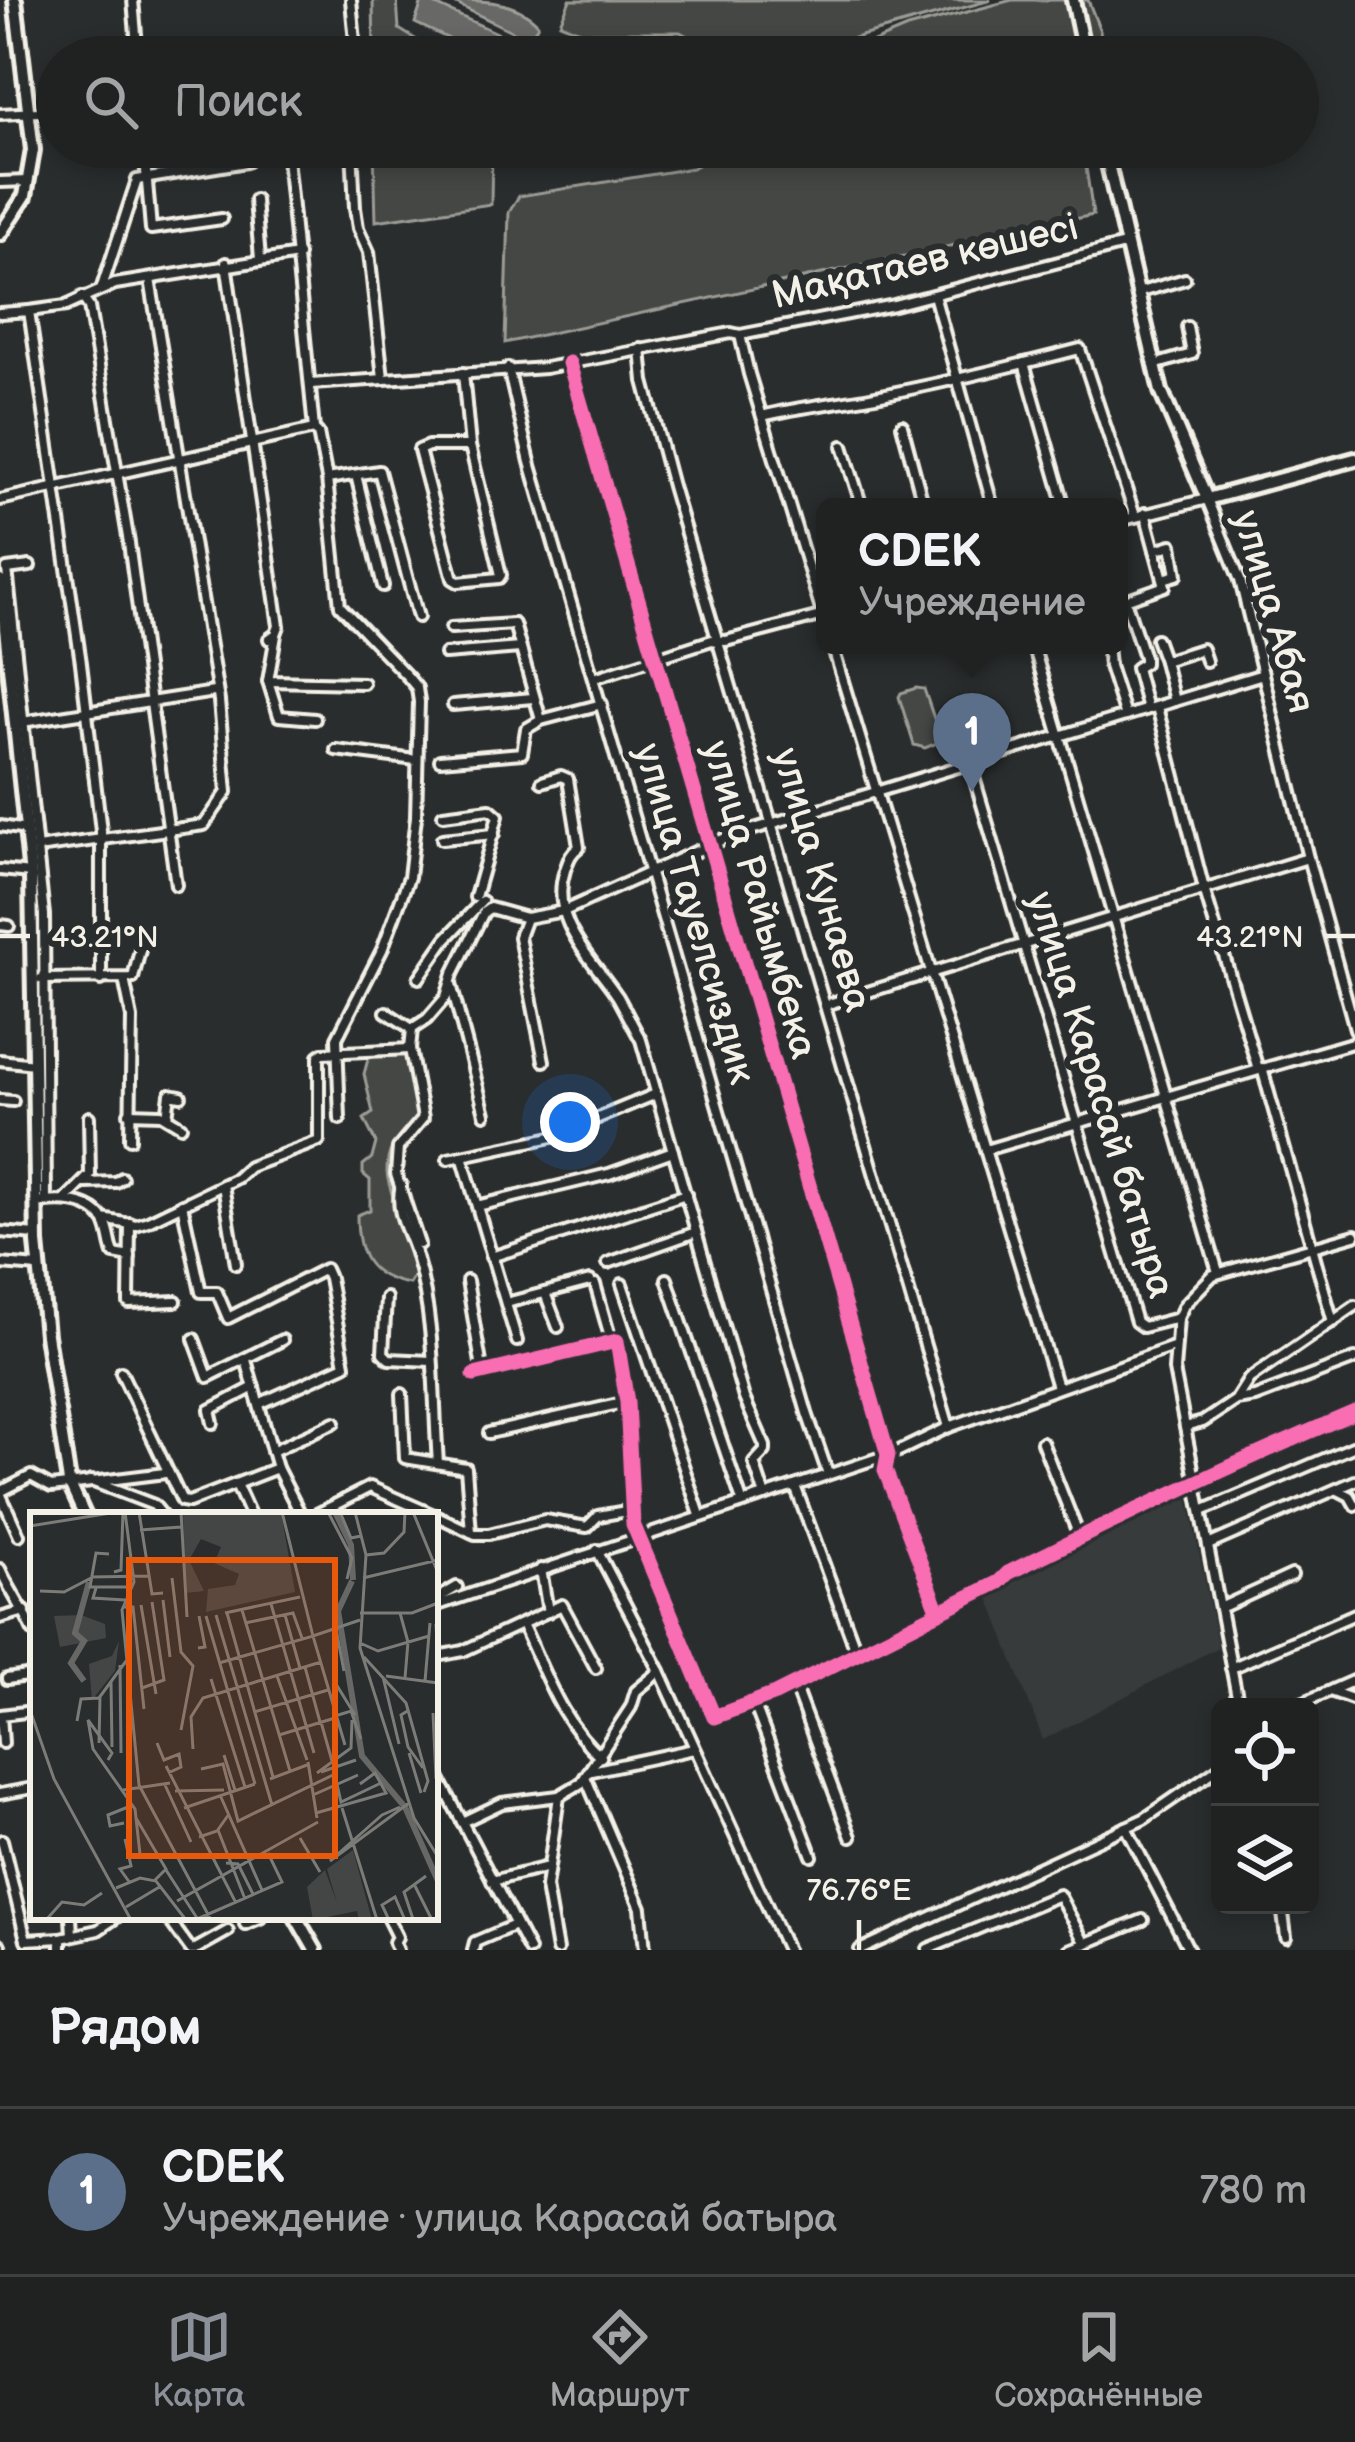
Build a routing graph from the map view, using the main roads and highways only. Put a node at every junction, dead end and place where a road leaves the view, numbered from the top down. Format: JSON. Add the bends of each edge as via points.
{"nodes":[{"id":1,"x":15,"y":0,"type":"edge"},
{"id":2,"x":1073,"y":0,"type":"edge"},
{"id":3,"x":1081,"y":36,"type":"edge"},
{"id":4,"x":1108,"y":168,"type":"edge"},
{"id":5,"x":0,"y":234,"type":"edge"},
{"id":6,"x":1355,"y":459,"type":"edge"},
{"id":7,"x":0,"y":581,"type":"edge"},
{"id":8,"x":3,"y":638,"type":"edge"},
{"id":9,"x":3,"y":653,"type":"edge"},
{"id":10,"x":83,"y":1512,"type":"edge"},
{"id":11,"x":298,"y":1920,"type":"edge"},
{"id":12,"x":315,"y":1950,"type":"edge"}],
"edges":[{"from":1,"to":5,"type":"main road","via":[[33,150],[18,211]]},
{"from":2,"to":3,"type":"main road"},
{"from":4,"to":6,"type":"main road","name":"улица Абая","via":[[1161,391],[1208,499]]},
{"from":7,"to":8,"type":"main road"},
{"from":8,"to":9,"type":"main road"},
{"from":9,"to":10,"type":"main road","via":[[19,722],[39,979],[39,1267],[69,1482]]},
{"from":11,"to":12,"type":"main road"}]}
